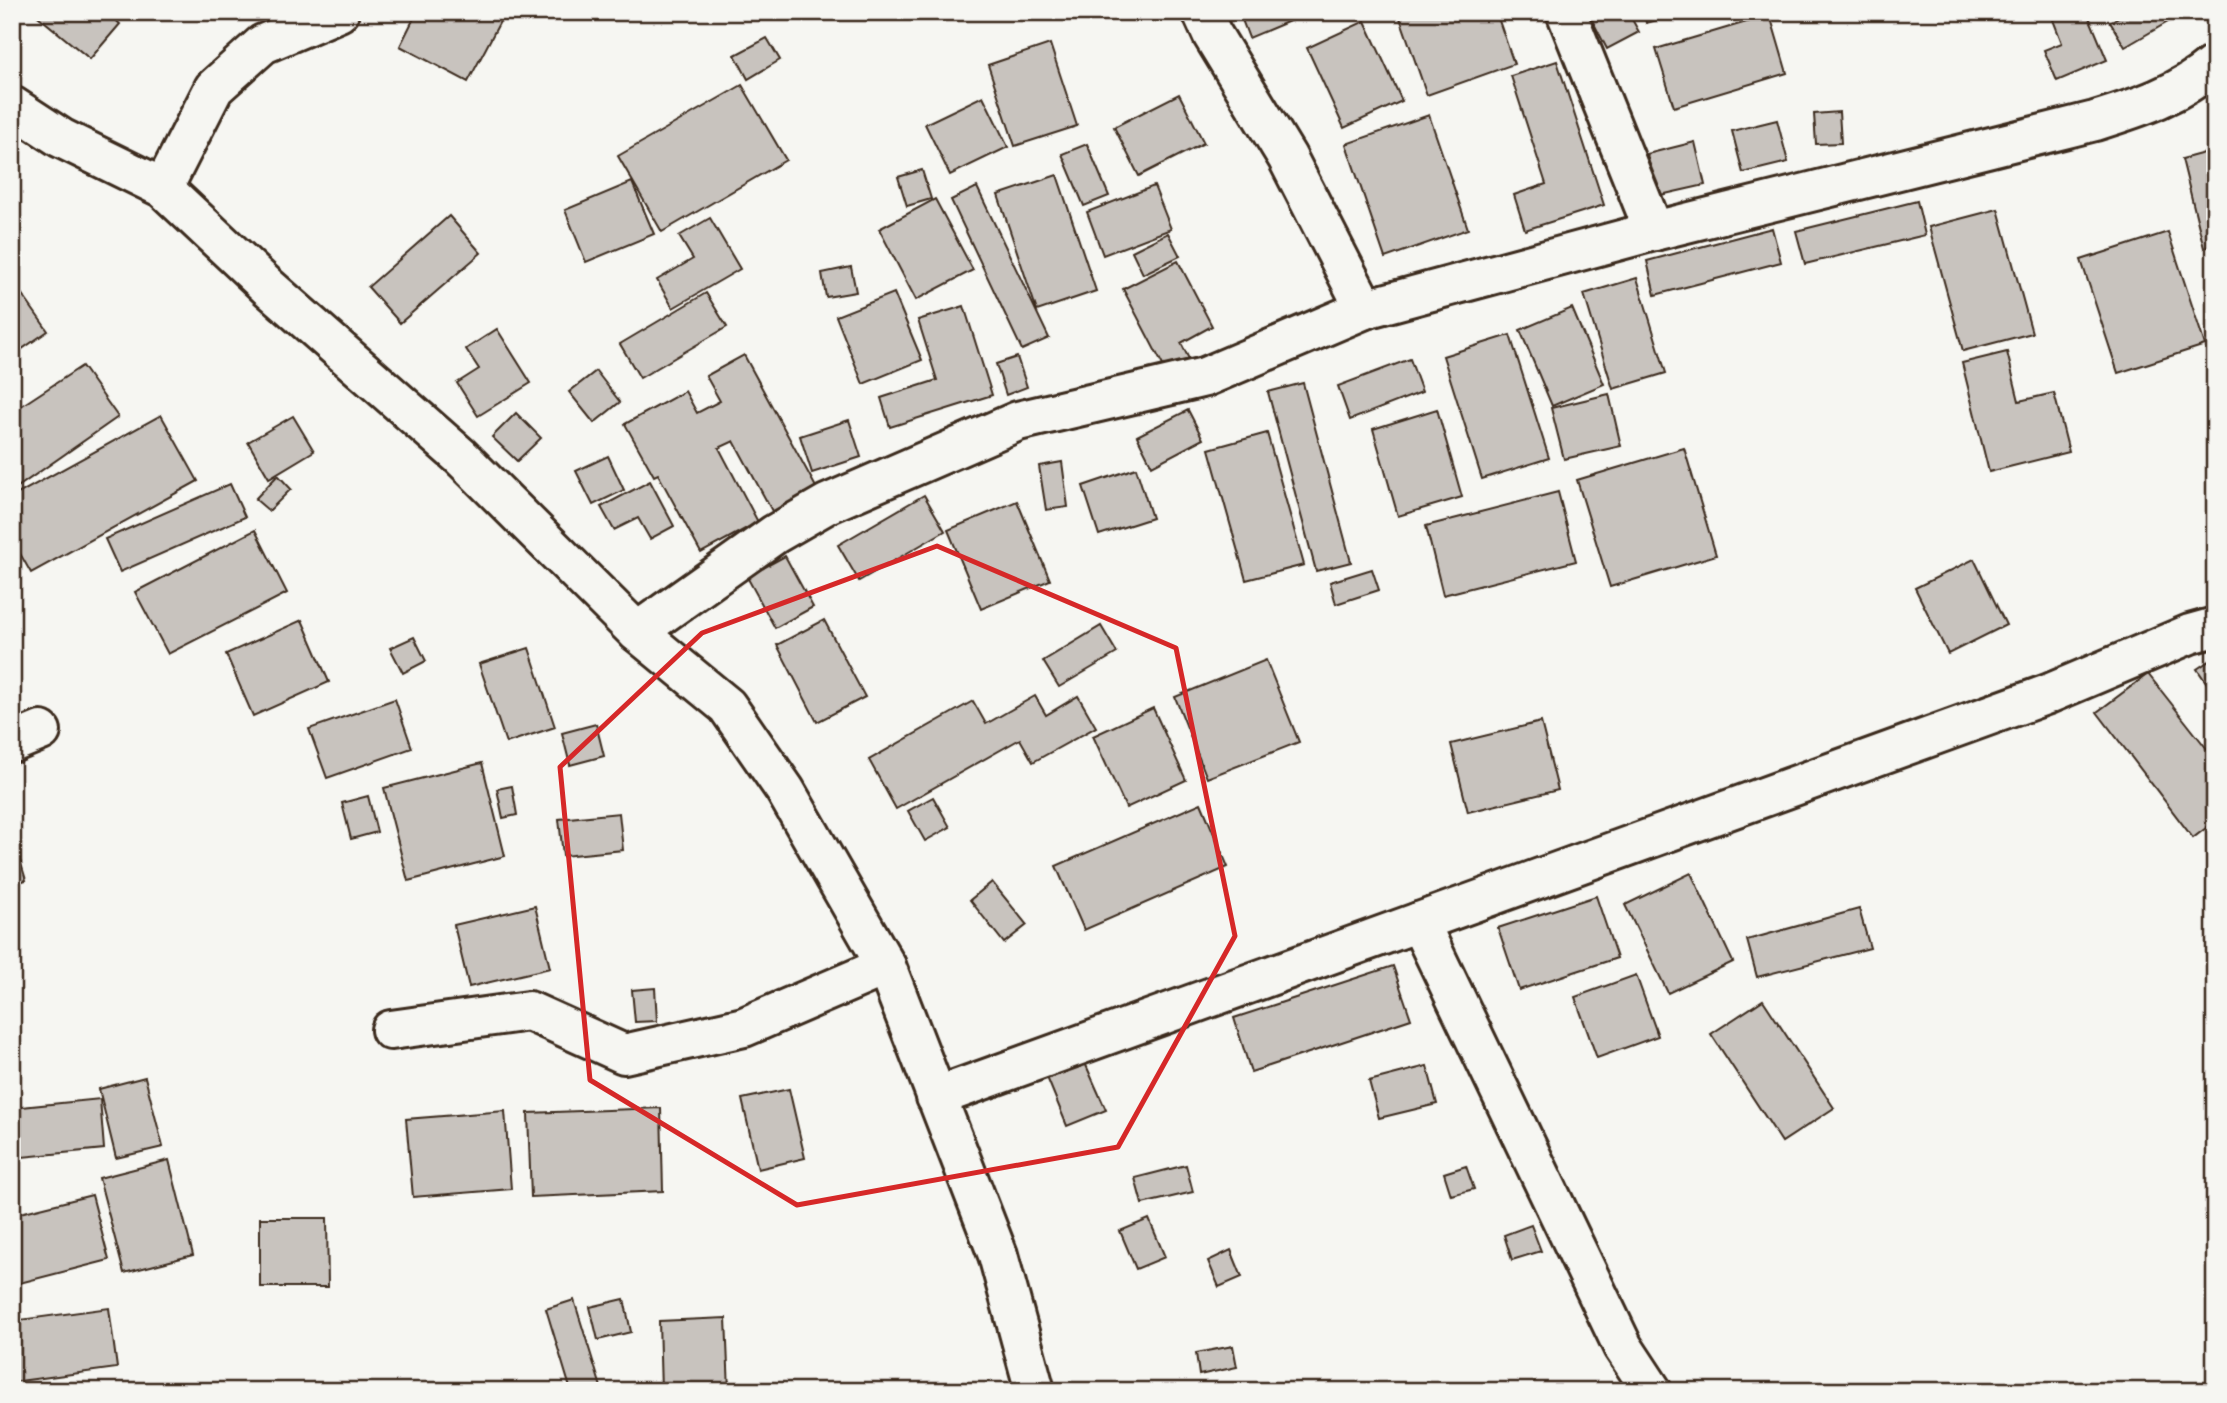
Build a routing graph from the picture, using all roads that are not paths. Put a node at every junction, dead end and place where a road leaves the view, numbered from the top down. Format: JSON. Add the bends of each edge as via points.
{"nodes":[{"id":1,"x":339,"y":12,"type":"edge"},
{"id":2,"x":1202,"y":12,"type":"edge"},
{"id":3,"x":1566,"y":12,"type":"edge"},
{"id":4,"x":2215,"y":64,"type":"edge"},
{"id":5,"x":12,"y":106,"type":"edge"},
{"id":6,"x":163,"y":188,"type":"junction"},
{"id":7,"x":1654,"y":231,"type":"junction"},
{"id":8,"x":1365,"y":309,"type":"junction"},
{"id":9,"x":2215,"y":627,"type":"edge"},
{"id":10,"x":636,"y":632,"type":"junction"},
{"id":11,"x":1419,"y":922,"type":"junction"},
{"id":12,"x":886,"y":966,"type":"junction"},
{"id":13,"x":391,"y":1030,"type":"dead end"},
{"id":14,"x":936,"y":1097,"type":"junction"},
{"id":15,"x":1035,"y":1391,"type":"edge"},
{"id":16,"x":1652,"y":1391,"type":"edge"}],
"edges":[{"from":1,"to":6,"type":"street","via":[[263,44],[214,88]]},
{"from":2,"to":8,"type":"street","via":[[1287,157]]},
{"from":3,"to":7,"type":"street"},
{"from":4,"to":7,"type":"street","via":[[2194,81],[2148,105],[2095,121]]},
{"from":5,"to":6,"type":"street","via":[[61,138]]},
{"from":6,"to":10,"type":"street","via":[[460,456]]},
{"from":7,"to":8,"type":"street"},
{"from":8,"to":10,"type":"street","via":[[1205,377],[1018,421],[929,458],[827,504],[775,534]]},
{"from":9,"to":11,"type":"street","via":[[2035,698]]},
{"from":10,"to":12,"type":"street","via":[[727,706],[785,790]]},
{"from":11,"to":14,"type":"street"},
{"from":11,"to":16,"type":"street","via":[[1623,1348]]},
{"from":12,"to":13,"type":"street","via":[[744,1027],[624,1054],[529,1011]]},
{"from":12,"to":14,"type":"street"},
{"from":14,"to":15,"type":"street","via":[[998,1255]]}]}
